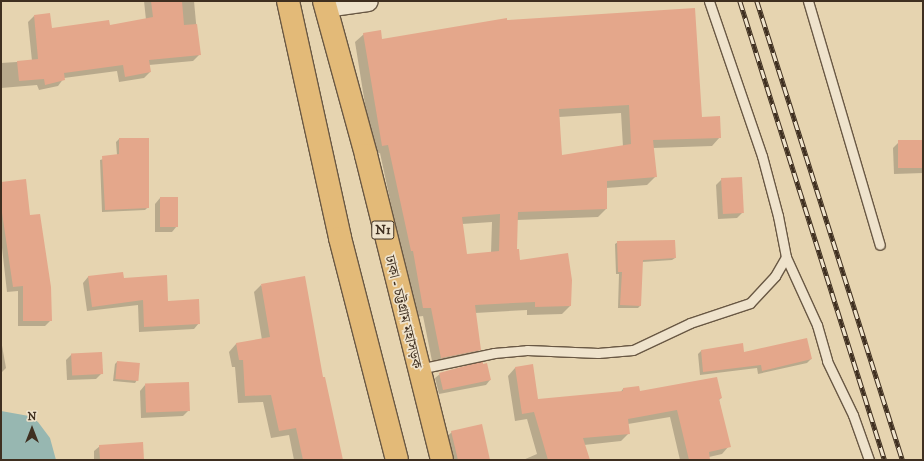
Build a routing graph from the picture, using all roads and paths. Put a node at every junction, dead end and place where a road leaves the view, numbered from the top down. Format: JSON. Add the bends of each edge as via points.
{"nodes":[{"id":1,"x":288,"y":1,"type":"edge"},
{"id":2,"x":368,"y":1,"type":"edge"},
{"id":3,"x":709,"y":1,"type":"edge"},
{"id":4,"x":808,"y":1,"type":"edge"},
{"id":5,"x":324,"y":4,"type":"edge"},
{"id":6,"x":880,"y":245,"type":"dead end"},
{"id":7,"x":786,"y":257,"type":"junction"},
{"id":8,"x":417,"y":369,"type":"junction"},
{"id":9,"x":397,"y":460,"type":"edge"},
{"id":10,"x":442,"y":460,"type":"edge"},
{"id":11,"x":869,"y":460,"type":"edge"}],
"edges":[{"from":1,"to":9,"type":"highway","via":[[340,238]]},
{"from":2,"to":5,"type":"street"},
{"from":3,"to":7,"type":"lane","via":[[762,156]]},
{"from":4,"to":6,"type":"lane"},
{"from":5,"to":8,"type":"highway","name":"ঢাকা - চট্টগ্রাম মহাসড়ক","number":"N1","via":[[366,155]]},
{"from":7,"to":8,"type":"lane","via":[[775,276],[750,303],[690,323],[633,350],[598,353],[526,350],[494,353]]},
{"from":7,"to":11,"type":"lane","via":[[817,325],[827,361],[853,415]]},
{"from":8,"to":10,"type":"highway","name":"ঢাকা - চট্টগ্রাম মহাসড়ক","number":"N1"}]}
